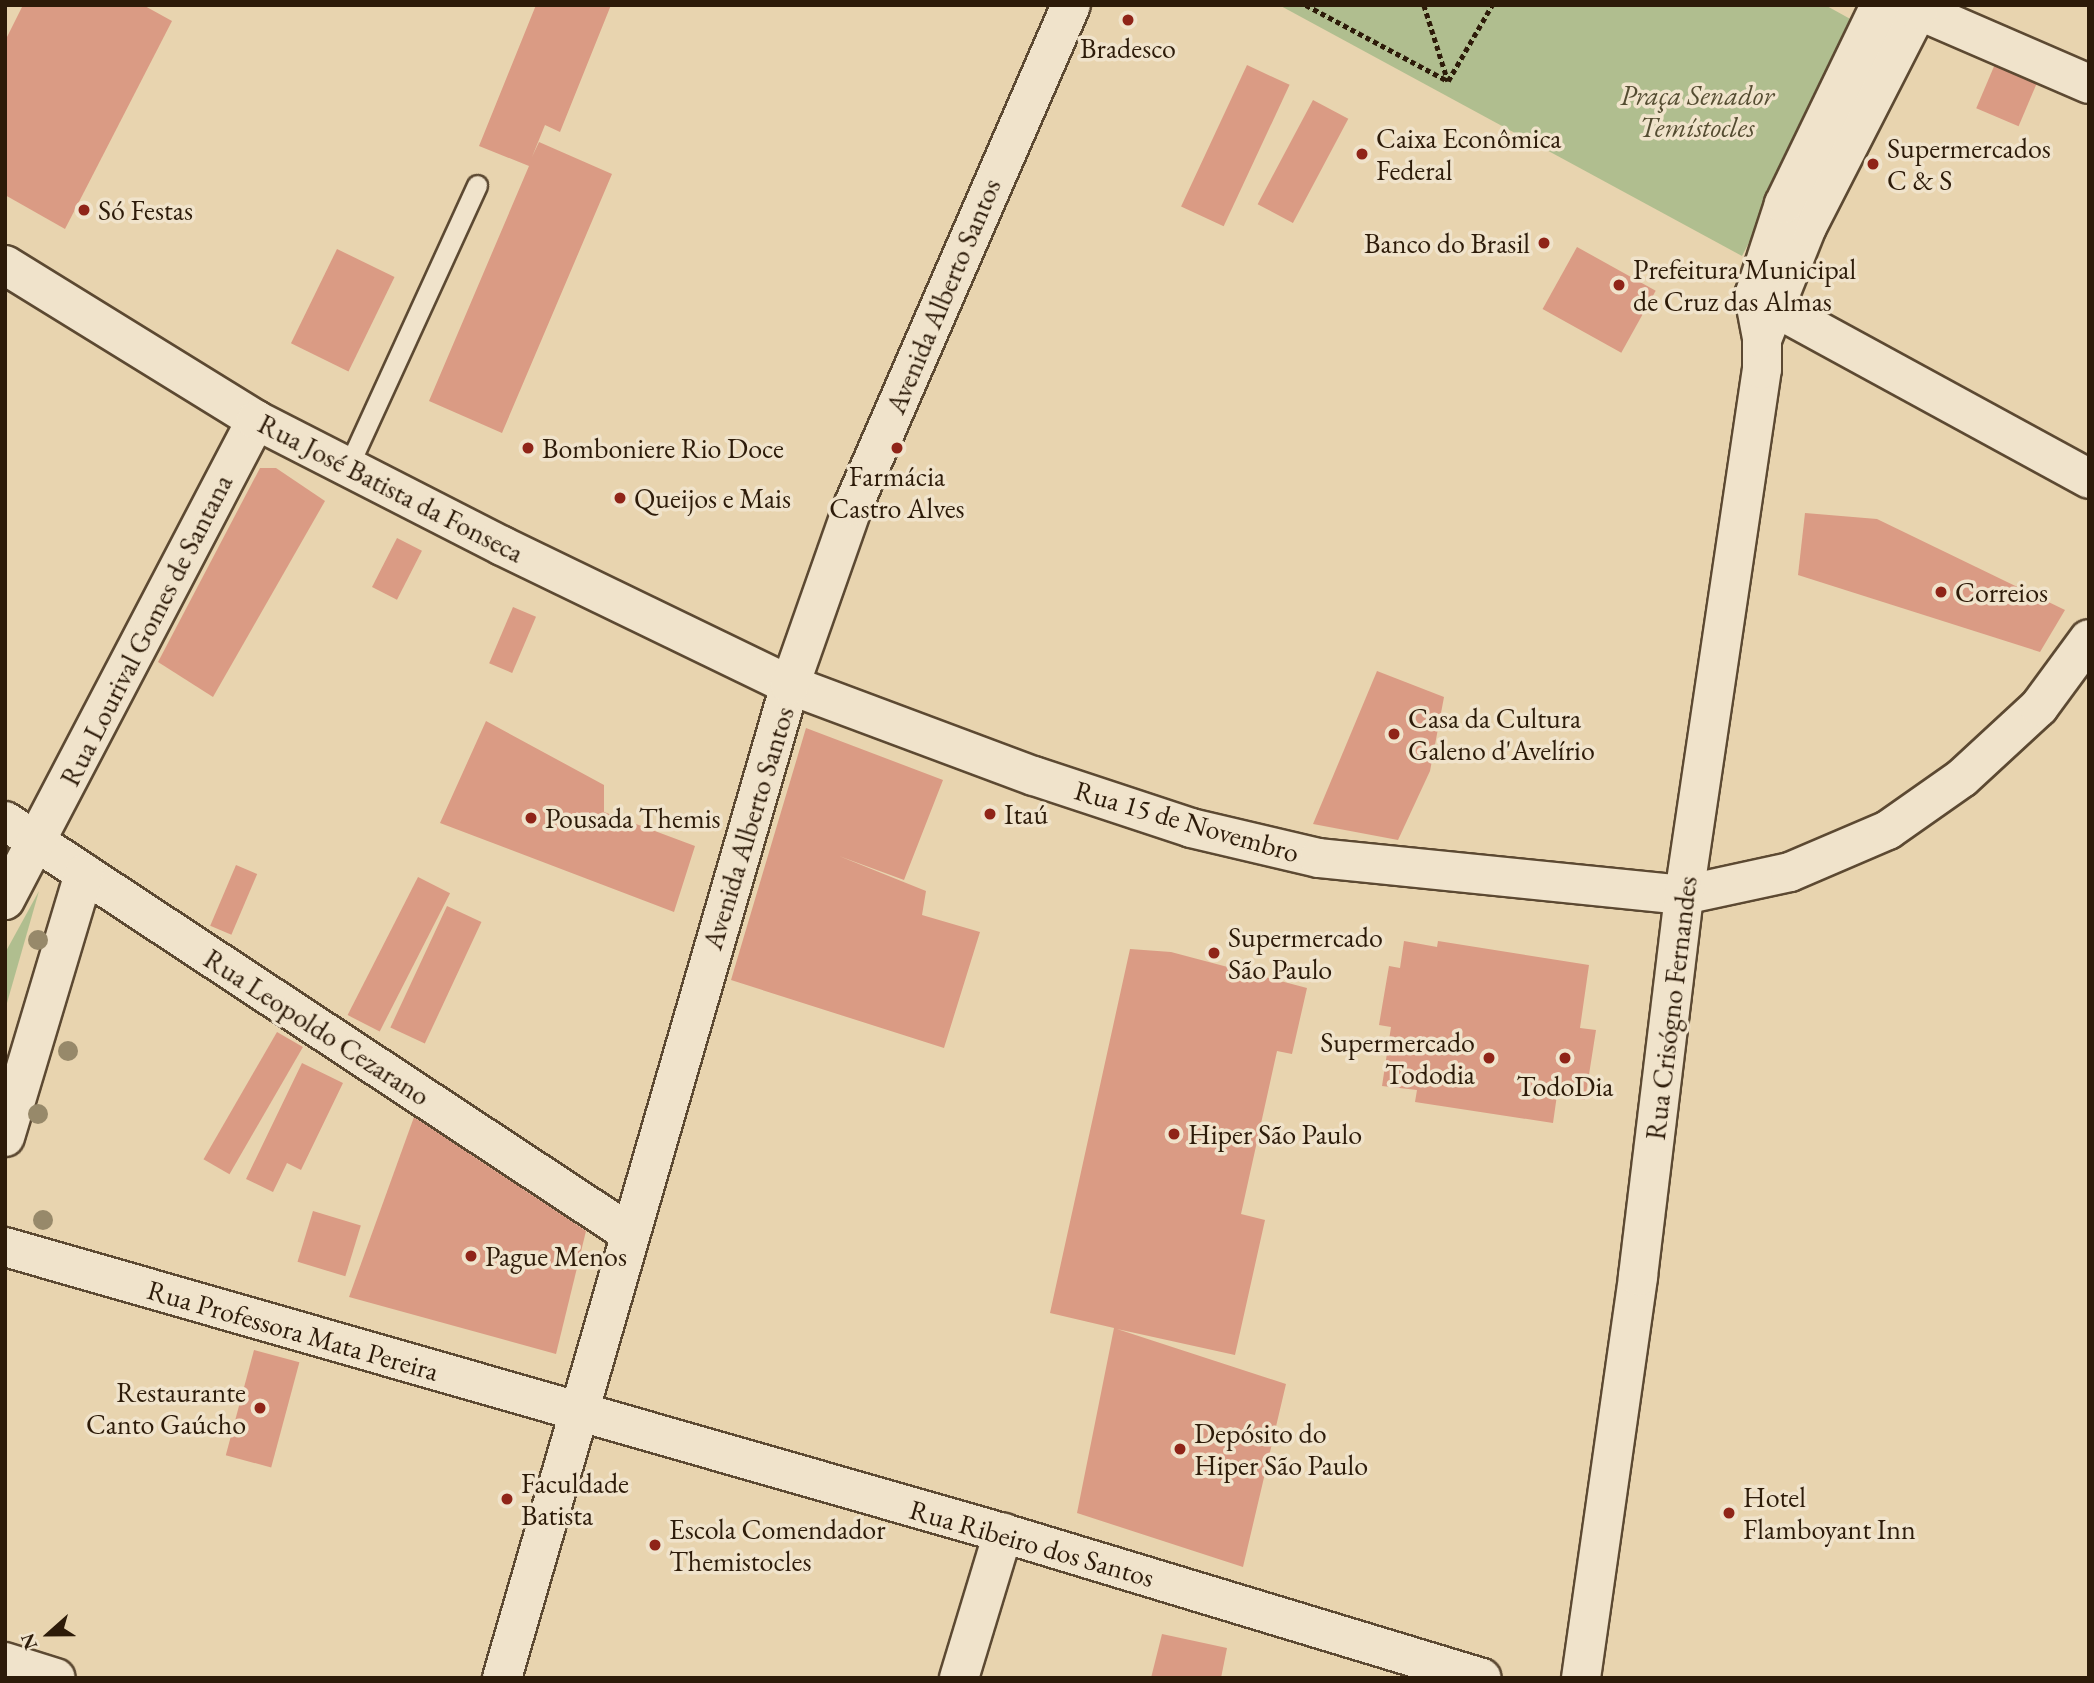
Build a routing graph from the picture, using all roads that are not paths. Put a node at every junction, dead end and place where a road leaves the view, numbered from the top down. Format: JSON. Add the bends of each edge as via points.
{"nodes":[{"id":1,"x":1071,"y":5,"type":"edge"},
{"id":2,"x":1880,"y":5,"type":"edge"},
{"id":3,"x":1915,"y":7,"type":"edge"},
{"id":4,"x":2089,"y":84,"type":"edge"},
{"id":5,"x":477,"y":185,"type":"dead end"},
{"id":6,"x":5,"y":265,"type":"edge"},
{"id":7,"x":1765,"y":314,"type":"junction"},
{"id":8,"x":256,"y":420,"type":"junction"},
{"id":9,"x":348,"y":467,"type":"junction"},
{"id":10,"x":2089,"y":479,"type":"edge"},
{"id":11,"x":2089,"y":639,"type":"edge"},
{"id":12,"x":790,"y":685,"type":"junction"},
{"id":13,"x":5,"y":821,"type":"edge"},
{"id":14,"x":37,"y":842,"type":"junction"},
{"id":15,"x":84,"y":874,"type":"junction"},
{"id":16,"x":1684,"y":895,"type":"junction"},
{"id":17,"x":5,"y":900,"type":"edge"},
{"id":18,"x":5,"y":1137,"type":"edge"},
{"id":19,"x":629,"y":1233,"type":"junction"},
{"id":20,"x":5,"y":1247,"type":"edge"},
{"id":21,"x":580,"y":1414,"type":"junction"},
{"id":22,"x":1003,"y":1533,"type":"junction"},
{"id":23,"x":5,"y":1662,"type":"edge"},
{"id":24,"x":56,"y":1678,"type":"edge"},
{"id":25,"x":502,"y":1678,"type":"edge"},
{"id":26,"x":959,"y":1678,"type":"edge"},
{"id":27,"x":1482,"y":1678,"type":"edge"},
{"id":28,"x":1581,"y":1678,"type":"edge"}],
"edges":[{"from":1,"to":12,"type":"street","name":"Avenida Alberto Santos","via":[[853,506]]},
{"from":2,"to":7,"type":"street","via":[[1783,204]]},
{"from":3,"to":4,"type":"street"},
{"from":3,"to":7,"type":"street"},
{"from":5,"to":9,"type":"lane"},
{"from":6,"to":8,"type":"street","name":"Rua José Batista da Fonseca"},
{"from":7,"to":10,"type":"street"},
{"from":7,"to":16,"type":"street","name":"Rua Crisógno Fernandes","via":[[1760,383]]},
{"from":8,"to":9,"type":"street","name":"Rua José Batista da Fonseca"},
{"from":8,"to":14,"type":"street","name":"Rua Lourival Gomes de Santana"},
{"from":9,"to":12,"type":"street","name":"Rua José Batista da Fonseca"},
{"from":11,"to":16,"type":"street","name":"Rua 15 de Novembro","via":[[2039,707],[1962,778],[1888,830],[1790,872]]},
{"from":12,"to":16,"type":"street","name":"Rua 15 de Novembro","via":[[1034,776],[1191,828],[1319,858]]},
{"from":12,"to":19,"type":"street","name":"Avenida Alberto Santos"},
{"from":13,"to":14,"type":"street","name":"Rua Leopoldo Cezarano"},
{"from":14,"to":15,"type":"street","name":"Rua Leopoldo Cezarano"},
{"from":14,"to":17,"type":"street","name":"Rua Lourival Gomes de Santana"},
{"from":15,"to":18,"type":"street"},
{"from":15,"to":19,"type":"street","name":"Rua Leopoldo Cezarano"},
{"from":16,"to":28,"type":"street","name":"Rua Crisógno Fernandes","via":[[1638,1276]]},
{"from":19,"to":21,"type":"street","name":"Avenida Alberto Santos"},
{"from":20,"to":21,"type":"street","name":"Rua Professora Mata Pereira"},
{"from":21,"to":22,"type":"street","name":"Rua Ribeiro dos Santos"},
{"from":21,"to":25,"type":"street","name":"Avenida Alberto Santos"},
{"from":22,"to":26,"type":"street"},
{"from":22,"to":27,"type":"street","name":"Rua Ribeiro dos Santos"},
{"from":23,"to":24,"type":"street"}]}
